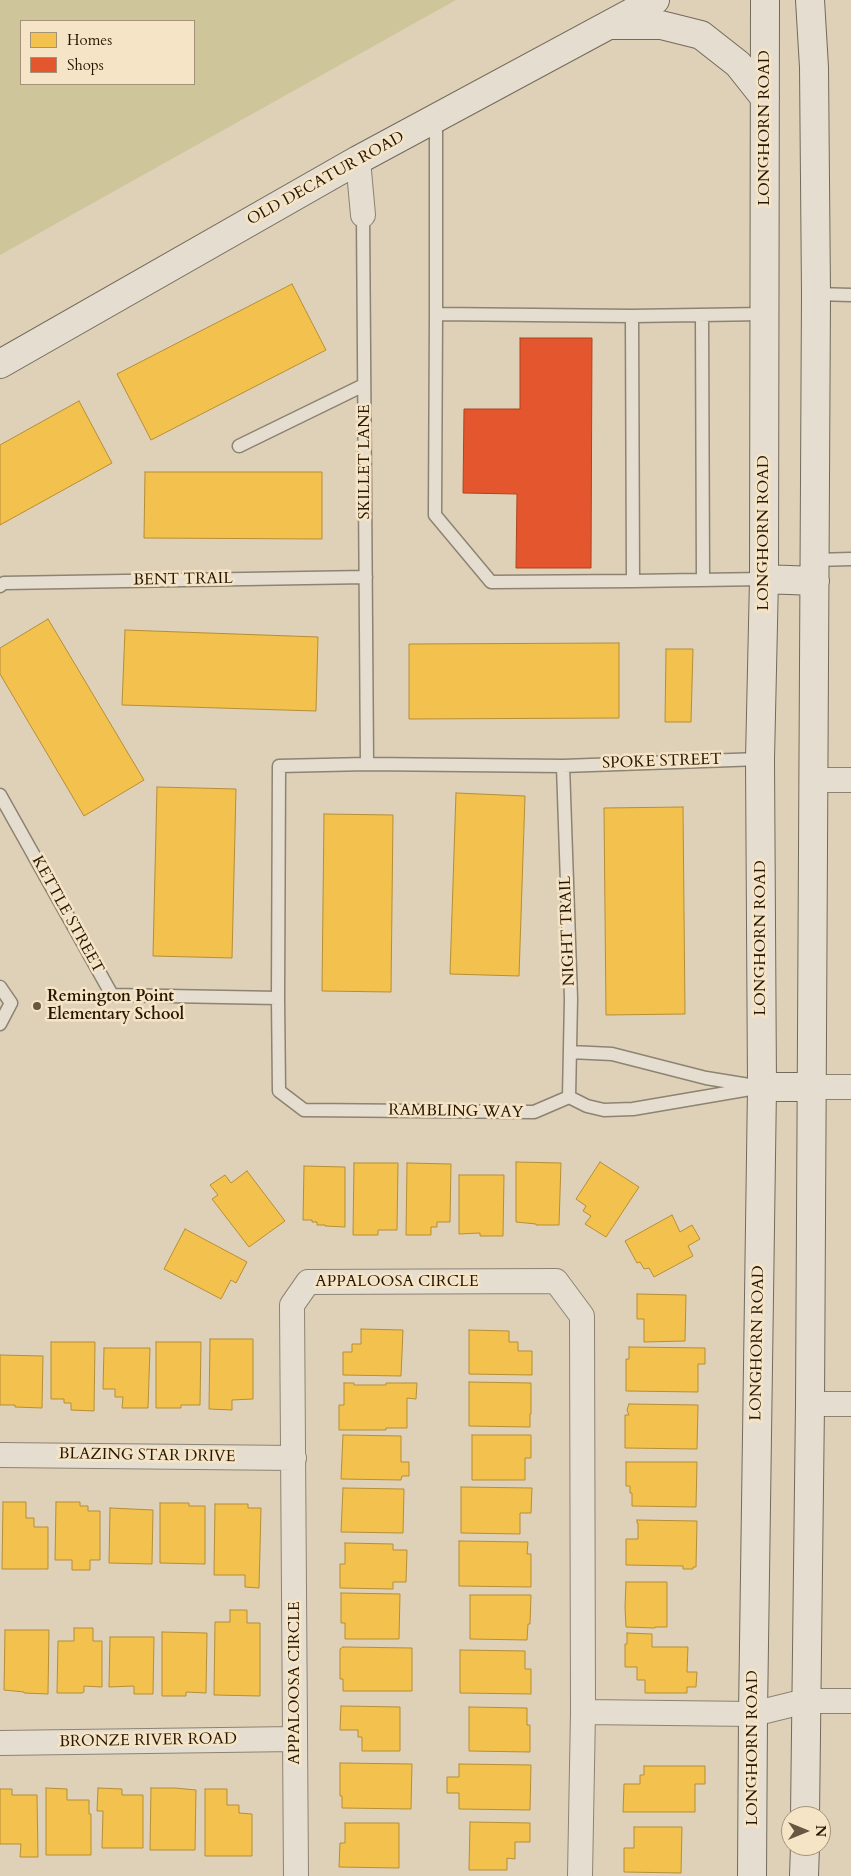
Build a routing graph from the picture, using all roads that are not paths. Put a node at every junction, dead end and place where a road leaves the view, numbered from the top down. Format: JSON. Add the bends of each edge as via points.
{"nodes":[{"id":1,"x":655,"y":0,"type":"edge"},
{"id":2,"x":765,"y":0,"type":"edge"},
{"id":3,"x":810,"y":0,"type":"edge"},
{"id":4,"x":612,"y":25,"type":"junction"},
{"id":5,"x":765,"y":98,"type":"junction"},
{"id":6,"x":436,"y":118,"type":"junction"},
{"id":7,"x":358,"y":160,"type":"junction"},
{"id":8,"x":363,"y":214,"type":"joint"},
{"id":9,"x":816,"y":294,"type":"junction"},
{"id":10,"x":851,"y":295,"type":"edge"},
{"id":11,"x":436,"y":314,"type":"junction"},
{"id":12,"x":764,"y":314,"type":"junction"},
{"id":13,"x":702,"y":315,"type":"junction"},
{"id":14,"x":632,"y":316,"type":"junction"},
{"id":15,"x":0,"y":364,"type":"edge"},
{"id":16,"x":364,"y":385,"type":"junction"},
{"id":17,"x":239,"y":446,"type":"dead end"},
{"id":18,"x":851,"y":558,"type":"edge"},
{"id":19,"x":815,"y":571,"type":"junction"},
{"id":20,"x":366,"y":577,"type":"junction"},
{"id":21,"x":764,"y":579,"type":"junction"},
{"id":22,"x":703,"y":580,"type":"junction"},
{"id":23,"x":633,"y":581,"type":"junction"},
{"id":24,"x":0,"y":586,"type":"edge"},
{"id":25,"x":760,"y":759,"type":"junction"},
{"id":26,"x":367,"y":764,"type":"junction"},
{"id":27,"x":563,"y":766,"type":"junction"},
{"id":28,"x":814,"y":780,"type":"junction"},
{"id":29,"x":851,"y":780,"type":"edge"},
{"id":30,"x":0,"y":795,"type":"edge"},
{"id":31,"x":0,"y":987,"type":"edge"},
{"id":32,"x":278,"y":998,"type":"junction"},
{"id":33,"x":0,"y":1024,"type":"edge"},
{"id":34,"x":570,"y":1052,"type":"junction"},
{"id":35,"x":762,"y":1087,"type":"junction"},
{"id":36,"x":812,"y":1087,"type":"junction"},
{"id":37,"x":851,"y":1087,"type":"edge"},
{"id":38,"x":569,"y":1097,"type":"junction"},
{"id":39,"x":810,"y":1404,"type":"junction"},
{"id":40,"x":851,"y":1404,"type":"edge"},
{"id":41,"x":0,"y":1455,"type":"edge"},
{"id":42,"x":294,"y":1458,"type":"junction"},
{"id":43,"x":806,"y":1701,"type":"junction"},
{"id":44,"x":851,"y":1701,"type":"edge"},
{"id":45,"x":583,"y":1712,"type":"junction"},
{"id":46,"x":753,"y":1714,"type":"junction"},
{"id":47,"x":296,"y":1739,"type":"junction"},
{"id":48,"x":0,"y":1743,"type":"edge"},
{"id":49,"x":805,"y":1806,"type":"edge"},
{"id":50,"x":804,"y":1856,"type":"edge"},
{"id":51,"x":296,"y":1876,"type":"edge"},
{"id":52,"x":580,"y":1876,"type":"edge"},
{"id":53,"x":752,"y":1876,"type":"edge"},
{"id":54,"x":804,"y":1876,"type":"edge"}],
"edges":[{"from":1,"to":4,"type":"main road","name":"OLD DECATUR ROAD"},
{"from":2,"to":5,"type":"main road","name":"LONGHORN ROAD"},
{"from":3,"to":9,"type":"main road","via":[[814,68]]},
{"from":4,"to":5,"type":"main road","via":[[661,25],[701,35],[738,64]]},
{"from":4,"to":6,"type":"main road","name":"OLD DECATUR ROAD"},
{"from":5,"to":12,"type":"main road","name":"LONGHORN ROAD"},
{"from":6,"to":7,"type":"main road","name":"OLD DECATUR ROAD"},
{"from":6,"to":11,"type":"lane"},
{"from":7,"to":8,"type":"street","name":"SKILLET LANE"},
{"from":7,"to":15,"type":"main road","name":"OLD DECATUR ROAD"},
{"from":8,"to":16,"type":"lane","name":"SKILLET LANE"},
{"from":9,"to":10,"type":"lane"},
{"from":9,"to":19,"type":"main road"},
{"from":11,"to":14,"type":"lane"},
{"from":11,"to":23,"type":"lane","via":[[435,516],[491,582]]},
{"from":12,"to":13,"type":"lane"},
{"from":12,"to":21,"type":"main road","name":"LONGHORN ROAD"},
{"from":13,"to":14,"type":"lane"},
{"from":13,"to":22,"type":"lane"},
{"from":14,"to":23,"type":"lane"},
{"from":16,"to":17,"type":"lane"},
{"from":16,"to":20,"type":"lane","name":"SKILLET LANE"},
{"from":18,"to":19,"type":"lane"},
{"from":19,"to":21,"type":"main road"},
{"from":19,"to":28,"type":"main road"},
{"from":20,"to":24,"type":"lane","name":"BENT TRAIL"},
{"from":20,"to":26,"type":"lane","name":"SKILLET LANE"},
{"from":21,"to":22,"type":"lane"},
{"from":21,"to":25,"type":"main road","name":"LONGHORN ROAD"},
{"from":22,"to":23,"type":"lane"},
{"from":25,"to":27,"type":"lane","name":"SPOKE STREET"},
{"from":25,"to":35,"type":"main road","name":"LONGHORN ROAD"},
{"from":26,"to":27,"type":"lane","name":"SPOKE STREET"},
{"from":26,"to":32,"type":"lane","name":"RAMBLING WAY","via":[[279,766]]},
{"from":27,"to":34,"type":"lane","name":"NIGHT TRAIL"},
{"from":28,"to":29,"type":"street"},
{"from":28,"to":36,"type":"main road"},
{"from":30,"to":32,"type":"lane","name":"KETTLE STREET","via":[[112,994]]},
{"from":31,"to":33,"type":"lane","via":[[11,1003]]},
{"from":32,"to":38,"type":"lane","name":"RAMBLING WAY","via":[[279,1091],[304,1110],[534,1112]]},
{"from":34,"to":35,"type":"lane","via":[[612,1054],[706,1078]]},
{"from":34,"to":38,"type":"lane","name":"NIGHT TRAIL"},
{"from":35,"to":36,"type":"main road"},
{"from":35,"to":38,"type":"lane","via":[[633,1109],[604,1110]]},
{"from":35,"to":46,"type":"main road","name":"LONGHORN ROAD"},
{"from":36,"to":37,"type":"street"},
{"from":36,"to":39,"type":"main road"},
{"from":39,"to":40,"type":"street"},
{"from":39,"to":43,"type":"main road"},
{"from":41,"to":42,"type":"street","name":"BLAZING STAR DRIVE"},
{"from":42,"to":45,"type":"street","name":"APPALOOSA CIRCLE","via":[[292,1305],[308,1282],[556,1281],[582,1316]]},
{"from":42,"to":47,"type":"street","name":"APPALOOSA CIRCLE"},
{"from":43,"to":44,"type":"street"},
{"from":43,"to":46,"type":"street"},
{"from":43,"to":49,"type":"main road"},
{"from":45,"to":46,"type":"street"},
{"from":45,"to":52,"type":"street"},
{"from":46,"to":53,"type":"main road","name":"LONGHORN ROAD"},
{"from":47,"to":48,"type":"street","name":"BRONZE RIVER ROAD"},
{"from":47,"to":51,"type":"street","name":"APPALOOSA CIRCLE"},
{"from":50,"to":54,"type":"main road"}]}
